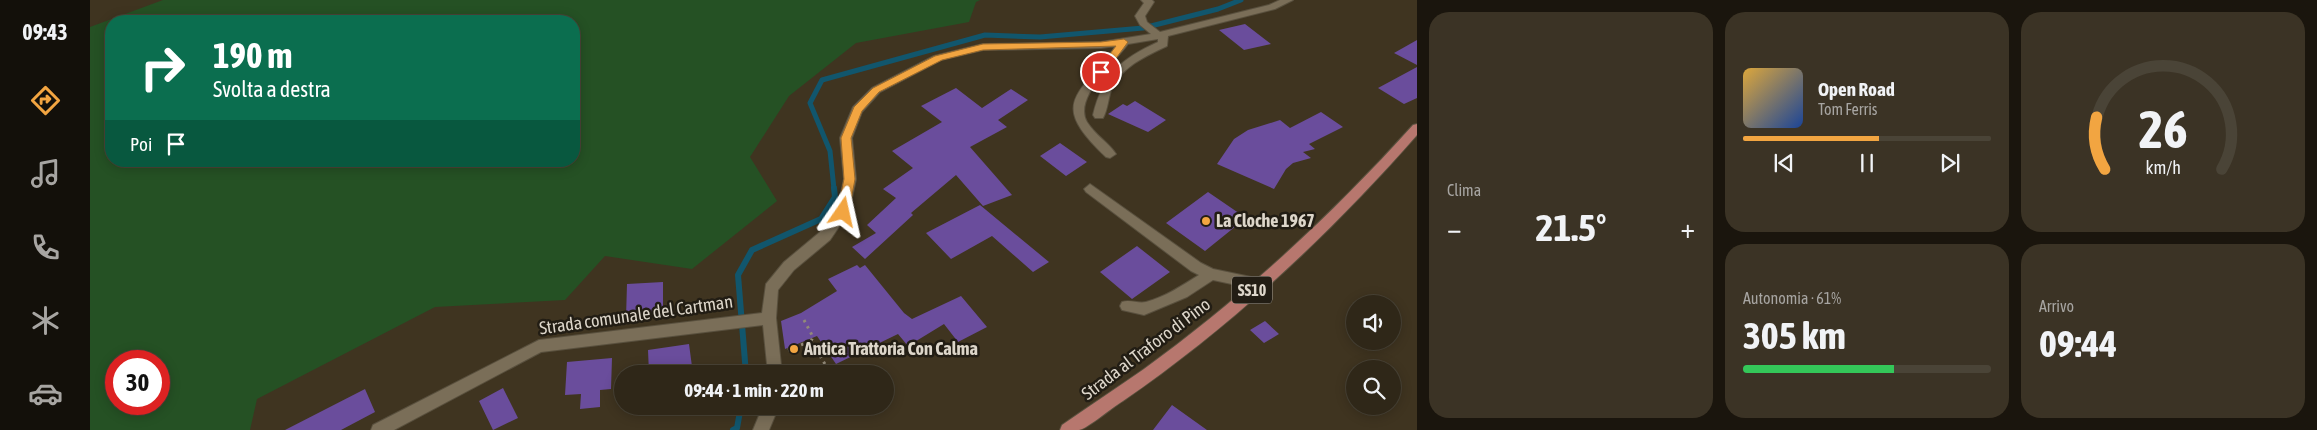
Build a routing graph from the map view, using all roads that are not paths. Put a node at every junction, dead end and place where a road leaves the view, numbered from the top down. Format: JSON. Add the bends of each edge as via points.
{"nodes":[{"id":1,"x":1146,"y":0,"type":"edge"},
{"id":2,"x":1288,"y":0,"type":"edge"},
{"id":3,"x":1158,"y":34,"type":"junction"},
{"id":4,"x":1124,"y":42,"type":"junction"},
{"id":5,"x":1099,"y":116,"type":"dead end"},
{"id":6,"x":1417,"y":128,"type":"edge"},
{"id":7,"x":1110,"y":154,"type":"dead end"},
{"id":8,"x":1090,"y":188,"type":"dead end"},
{"id":9,"x":1211,"y":274,"type":"junction"},
{"id":10,"x":1260,"y":284,"type":"junction"},
{"id":11,"x":1127,"y":306,"type":"dead end"},
{"id":12,"x":765,"y":318,"type":"junction"},
{"id":13,"x":774,"y":365,"type":"edge"},
{"id":14,"x":767,"y":415,"type":"edge"},
{"id":15,"x":379,"y":430,"type":"edge"},
{"id":16,"x":761,"y":430,"type":"edge"},
{"id":17,"x":1068,"y":430,"type":"edge"}],
"edges":[{"from":1,"to":3,"type":"street","via":[[1149,2],[1140,16]]},
{"from":2,"to":3,"type":"street","via":[[1272,7]]},
{"from":3,"to":4,"type":"street"},
{"from":3,"to":5,"type":"street","via":[[1163,44],[1124,64],[1102,97]]},
{"from":4,"to":7,"type":"street","via":[[1078,98],[1077,110],[1083,128]]},
{"from":4,"to":12,"type":"street","via":[[983,47],[938,58],[876,90],[857,110],[846,138],[850,179],[843,212],[825,236],[789,266],[771,288]]},
{"from":6,"to":10,"type":"main road","name":"Strada al Traforo di Pino","number":"SS10","via":[[1343,207]]},
{"from":8,"to":9,"type":"street","via":[[1196,267]]},
{"from":9,"to":10,"type":"street"},
{"from":9,"to":11,"type":"street","via":[[1182,293],[1144,309]]},
{"from":10,"to":17,"type":"main road","name":"Strada al Traforo di Pino","number":"SS10","via":[[1148,374]]},
{"from":12,"to":13,"type":"street"},
{"from":12,"to":15,"type":"street","name":"Strada comunale del Cartman","via":[[539,346]]},
{"from":14,"to":16,"type":"street"}]}
